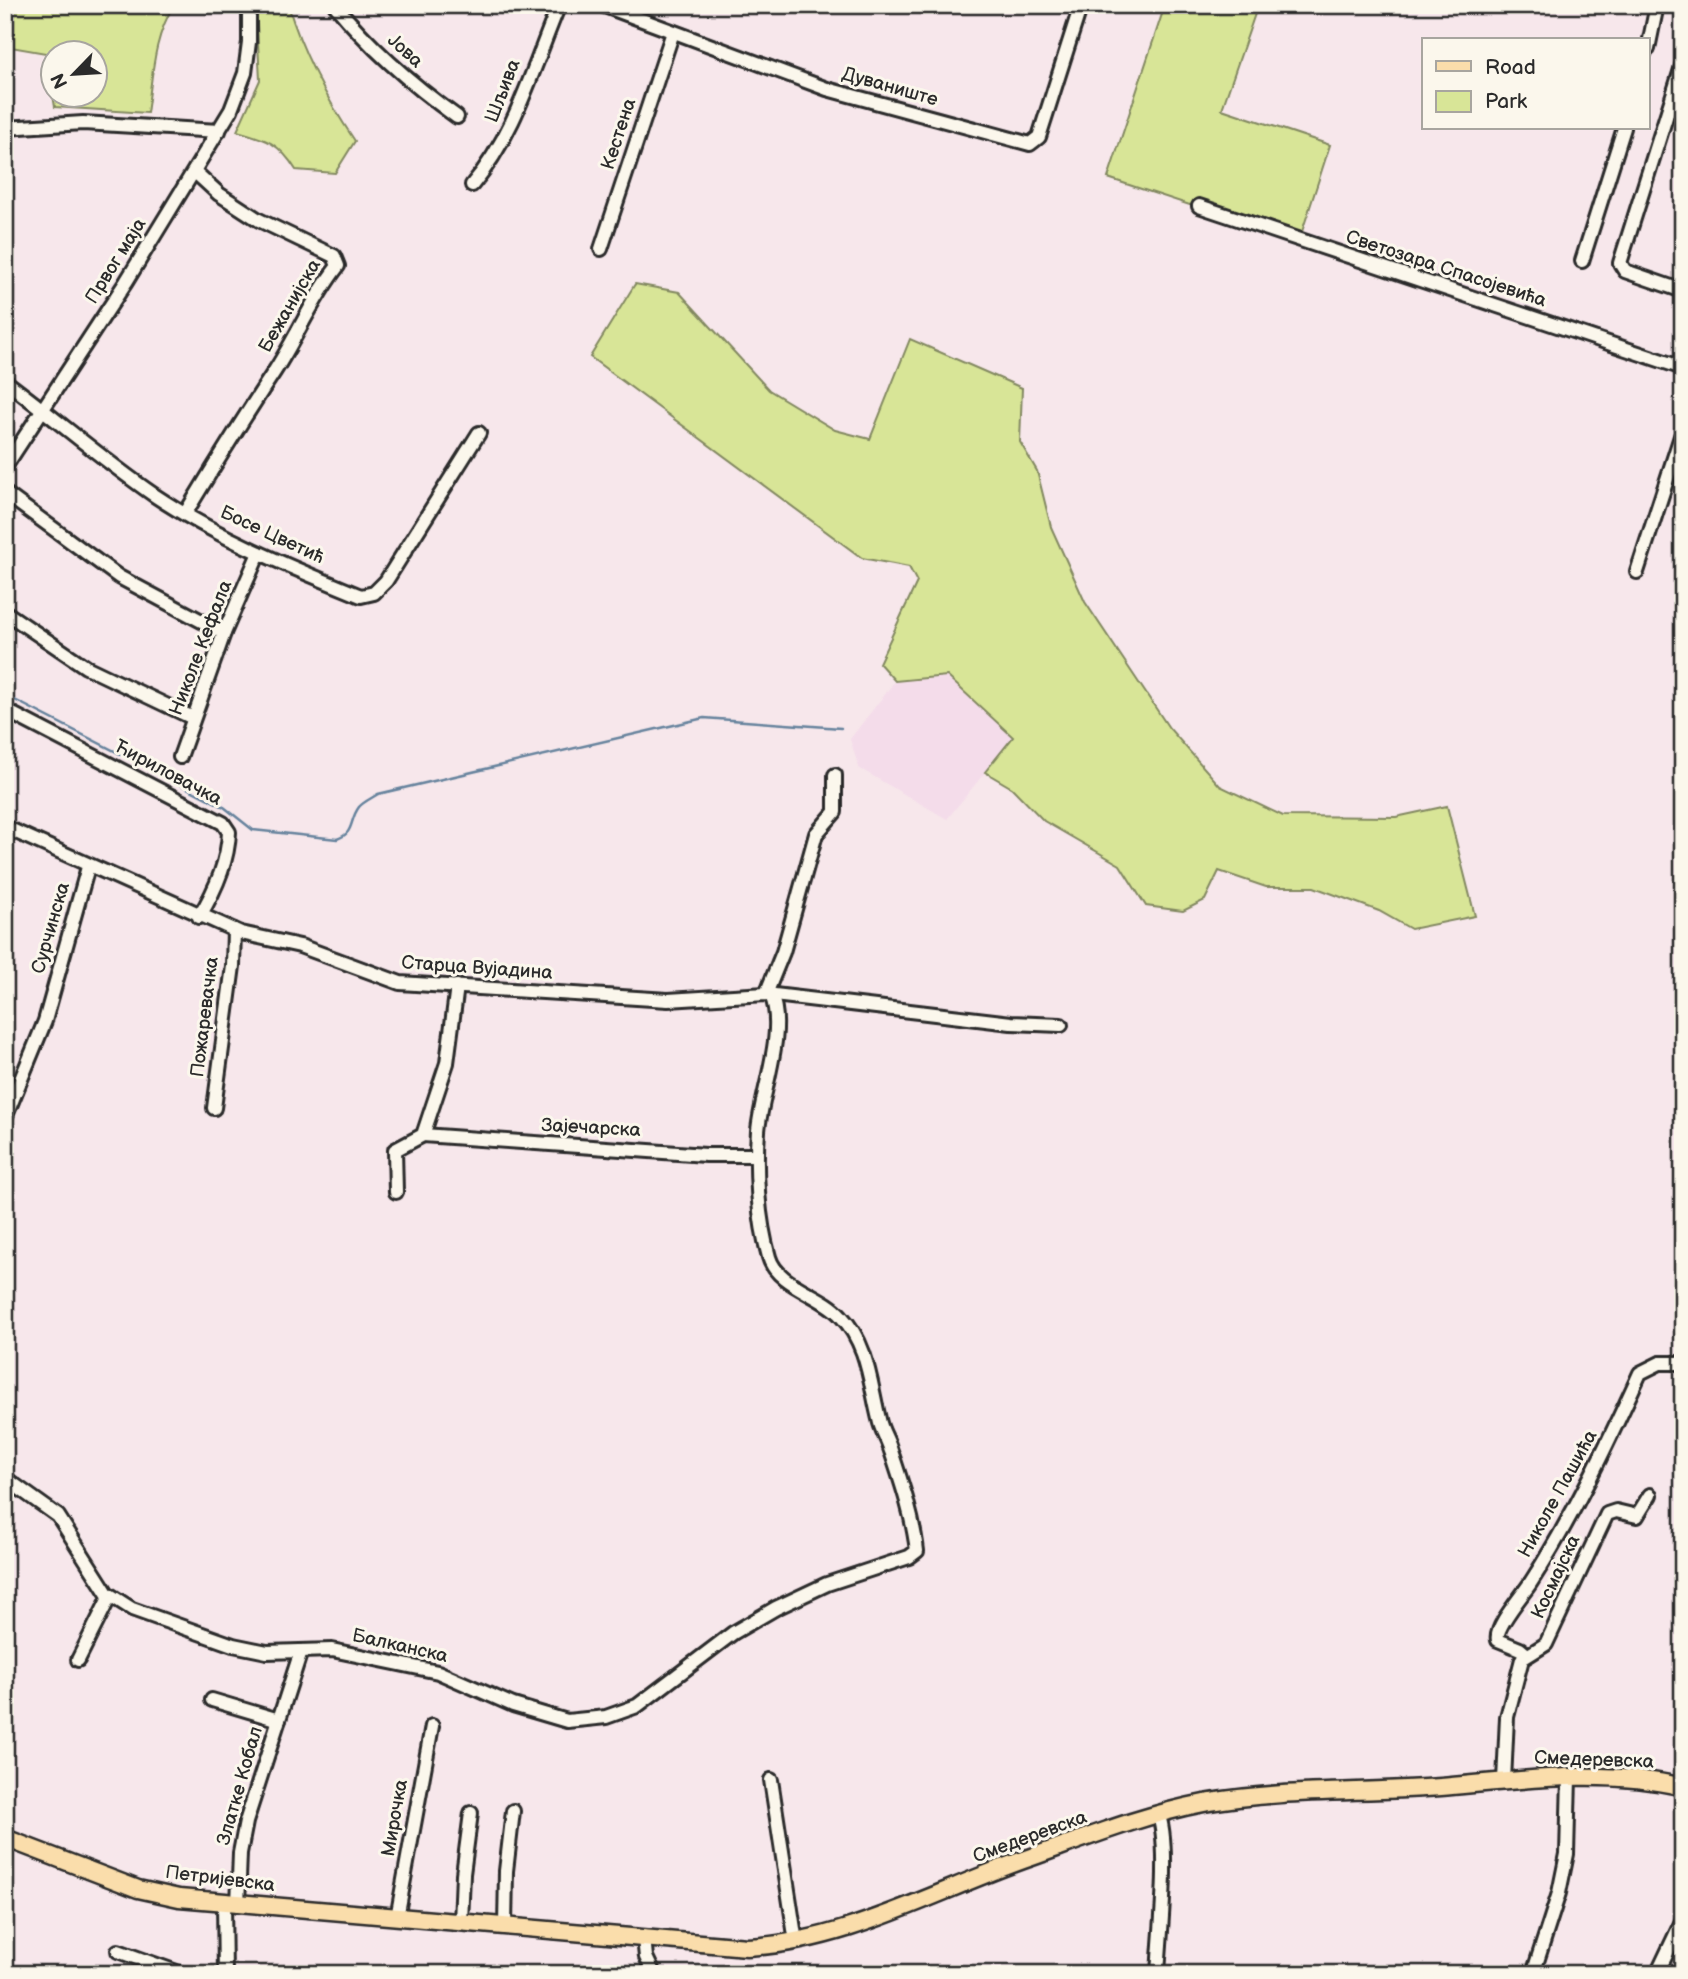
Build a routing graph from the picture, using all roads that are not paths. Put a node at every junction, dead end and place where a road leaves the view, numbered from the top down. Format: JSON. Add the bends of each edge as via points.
{"nodes":[{"id":1,"x":248,"y":5,"type":"edge"},
{"id":2,"x":335,"y":5,"type":"edge"},
{"id":3,"x":559,"y":5,"type":"edge"},
{"id":4,"x":602,"y":5,"type":"edge"},
{"id":5,"x":1081,"y":5,"type":"edge"},
{"id":6,"x":1657,"y":5,"type":"edge"},
{"id":7,"x":673,"y":32,"type":"junction"},
{"id":8,"x":1650,"y":39,"type":"edge"},
{"id":9,"x":1683,"y":63,"type":"edge"},
{"id":10,"x":457,"y":117,"type":"dead end"},
{"id":11,"x":5,"y":128,"type":"edge"},
{"id":12,"x":1623,"y":130,"type":"edge"},
{"id":13,"x":219,"y":131,"type":"junction"},
{"id":14,"x":195,"y":172,"type":"junction"},
{"id":15,"x":472,"y":185,"type":"dead end"},
{"id":16,"x":1199,"y":206,"type":"dead end"},
{"id":17,"x":601,"y":248,"type":"dead end"},
{"id":18,"x":1582,"y":261,"type":"dead end"},
{"id":19,"x":1683,"y":291,"type":"edge"},
{"id":20,"x":1683,"y":368,"type":"edge"},
{"id":21,"x":5,"y":381,"type":"edge"},
{"id":22,"x":43,"y":409,"type":"junction"},
{"id":23,"x":1683,"y":430,"type":"edge"},
{"id":24,"x":479,"y":433,"type":"dead end"},
{"id":25,"x":5,"y":467,"type":"edge"},
{"id":26,"x":5,"y":493,"type":"edge"},
{"id":27,"x":185,"y":514,"type":"junction"},
{"id":28,"x":259,"y":553,"type":"junction"},
{"id":29,"x":1637,"y":572,"type":"dead end"},
{"id":30,"x":5,"y":612,"type":"edge"},
{"id":31,"x":224,"y":633,"type":"junction"},
{"id":32,"x":5,"y":710,"type":"edge"},
{"id":33,"x":193,"y":718,"type":"junction"},
{"id":34,"x":180,"y":757,"type":"dead end"},
{"id":35,"x":835,"y":775,"type":"dead end"},
{"id":36,"x":5,"y":827,"type":"edge"},
{"id":37,"x":88,"y":866,"type":"junction"},
{"id":38,"x":199,"y":916,"type":"junction"},
{"id":39,"x":234,"y":930,"type":"junction"},
{"id":40,"x":457,"y":986,"type":"junction"},
{"id":41,"x":769,"y":994,"type":"junction"},
{"id":42,"x":1061,"y":1025,"type":"dead end"},
{"id":43,"x":214,"y":1108,"type":"dead end"},
{"id":44,"x":5,"y":1118,"type":"edge"},
{"id":45,"x":423,"y":1135,"type":"junction"},
{"id":46,"x":757,"y":1155,"type":"junction"},
{"id":47,"x":396,"y":1192,"type":"dead end"},
{"id":48,"x":1683,"y":1363,"type":"edge"},
{"id":49,"x":5,"y":1478,"type":"edge"},
{"id":50,"x":1650,"y":1495,"type":"dead end"},
{"id":51,"x":110,"y":1596,"type":"junction"},
{"id":52,"x":301,"y":1651,"type":"junction"},
{"id":53,"x":1526,"y":1654,"type":"junction"},
{"id":54,"x":78,"y":1660,"type":"dead end"},
{"id":55,"x":212,"y":1700,"type":"dead end"},
{"id":56,"x":279,"y":1720,"type":"junction"},
{"id":57,"x":432,"y":1726,"type":"dead end"},
{"id":58,"x":1569,"y":1777,"type":"junction"},
{"id":59,"x":771,"y":1780,"type":"dead end"},
{"id":60,"x":1504,"y":1781,"type":"junction"},
{"id":61,"x":1683,"y":1787,"type":"edge"},
{"id":62,"x":513,"y":1811,"type":"dead end"},
{"id":63,"x":471,"y":1813,"type":"dead end"},
{"id":64,"x":1159,"y":1816,"type":"junction"},
{"id":65,"x":5,"y":1838,"type":"edge"},
{"id":66,"x":231,"y":1904,"type":"junction"},
{"id":67,"x":397,"y":1918,"type":"junction"},
{"id":68,"x":1683,"y":1919,"type":"edge"},
{"id":69,"x":461,"y":1923,"type":"junction"},
{"id":70,"x":505,"y":1926,"type":"junction"},
{"id":71,"x":644,"y":1938,"type":"junction"},
{"id":72,"x":796,"y":1942,"type":"junction"},
{"id":73,"x":118,"y":1951,"type":"dead end"},
{"id":74,"x":182,"y":1974,"type":"edge"},
{"id":75,"x":225,"y":1974,"type":"edge"},
{"id":76,"x":654,"y":1974,"type":"edge"},
{"id":77,"x":1158,"y":1974,"type":"edge"},
{"id":78,"x":1533,"y":1974,"type":"edge"},
{"id":79,"x":1657,"y":1974,"type":"edge"}],
"edges":[{"from":1,"to":13,"type":"street","name":"Првог маја","via":[[245,73]]},
{"from":2,"to":10,"type":"street","name":"Јова","via":[[407,80]]},
{"from":3,"to":15,"type":"street","name":"Шљива","via":[[511,128]]},
{"from":4,"to":7,"type":"street","name":"Дуваниште"},
{"from":5,"to":7,"type":"street","name":"Дуваниште","via":[[1039,137],[1030,144],[827,89]]},
{"from":6,"to":8,"type":"street"},
{"from":7,"to":17,"type":"street","name":"Кестена"},
{"from":9,"to":19,"type":"street","via":[[1620,263],[1625,271]]},
{"from":11,"to":13,"type":"street","via":[[83,123]]},
{"from":12,"to":18,"type":"street"},
{"from":13,"to":14,"type":"street","name":"Првог маја"},
{"from":14,"to":22,"type":"street","name":"Првог маја"},
{"from":14,"to":27,"type":"street","name":"Бежанијска","via":[[259,220],[334,256],[338,266]]},
{"from":16,"to":20,"type":"street","name":"Светозара Спасојевића"},
{"from":21,"to":22,"type":"street","name":"Босе Цветић"},
{"from":22,"to":25,"type":"street","name":"Првог маја"},
{"from":22,"to":27,"type":"street","name":"Босе Цветић"},
{"from":23,"to":29,"type":"street"},
{"from":24,"to":28,"type":"street","name":"Босе Цветић","via":[[374,593],[361,596]]},
{"from":26,"to":31,"type":"street","via":[[119,577]]},
{"from":27,"to":28,"type":"street","name":"Босе Цветић"},
{"from":28,"to":31,"type":"street","name":"Николе Кефала"},
{"from":30,"to":33,"type":"street","via":[[86,667]]},
{"from":31,"to":33,"type":"street","name":"Николе Кефала"},
{"from":32,"to":38,"type":"street","name":"Ћириловачка","via":[[223,823],[229,832],[224,864]]},
{"from":33,"to":34,"type":"street","name":"Николе Кефала"},
{"from":35,"to":41,"type":"street","via":[[835,812],[816,834]]},
{"from":36,"to":37,"type":"street","name":"Старца Вујадина"},
{"from":37,"to":38,"type":"street","name":"Старца Вујадина"},
{"from":37,"to":44,"type":"street","name":"Сурчинска","via":[[45,1021]]},
{"from":38,"to":39,"type":"street","name":"Старца Вујадина"},
{"from":39,"to":40,"type":"street","name":"Старца Вујадина","via":[[300,946],[387,980]]},
{"from":39,"to":43,"type":"street","name":"Пожаревачка"},
{"from":40,"to":41,"type":"street","name":"Старца Вујадина","via":[[668,1000]]},
{"from":40,"to":45,"type":"street","via":[[447,1063]]},
{"from":41,"to":42,"type":"street","name":"Старца Вујадина"},
{"from":41,"to":46,"type":"street","via":[[774,1005],[774,1043]]},
{"from":45,"to":46,"type":"street","name":"Зајечарска"},
{"from":45,"to":47,"type":"street","via":[[395,1150]]},
{"from":46,"to":52,"type":"street","name":"Балканска","via":[[772,1266],[841,1315],[860,1346],[917,1551],[776,1608],[733,1633],[637,1706],[606,1717],[576,1721],[551,1717],[438,1672],[332,1650]]},
{"from":48,"to":53,"type":"street","name":"Николе Пашића","via":[[1660,1363],[1640,1373],[1580,1501],[1499,1628],[1498,1640]]},
{"from":49,"to":51,"type":"street","name":"Балканска","via":[[58,1516]]},
{"from":50,"to":53,"type":"street","name":"Космајска","via":[[1637,1516],[1616,1511],[1608,1514],[1546,1644]]},
{"from":51,"to":52,"type":"street","name":"Балканска","via":[[160,1621],[233,1645],[267,1652]]},
{"from":51,"to":54,"type":"street"},
{"from":52,"to":56,"type":"street","name":"Златке Кобал"},
{"from":53,"to":60,"type":"street","via":[[1507,1717]]},
{"from":55,"to":56,"type":"street","name":"Златке Кобал"},
{"from":56,"to":66,"type":"street","name":"Златке Кобал","via":[[243,1831]]},
{"from":57,"to":67,"type":"street","name":"Мирочка"},
{"from":58,"to":60,"type":"main road","name":"Смедеревска"},
{"from":58,"to":61,"type":"main road","name":"Смедеревска"},
{"from":58,"to":78,"type":"street","via":[[1567,1854]]},
{"from":59,"to":72,"type":"street"},
{"from":60,"to":64,"type":"main road","name":"Смедеревска","via":[[1255,1796],[1204,1803]]},
{"from":62,"to":70,"type":"street"},
{"from":63,"to":69,"type":"street"},
{"from":64,"to":72,"type":"main road","name":"Смедеревска","via":[[1026,1859],[852,1927]]},
{"from":64,"to":77,"type":"street","via":[[1163,1857]]},
{"from":65,"to":66,"type":"main road","name":"Петријевска","via":[[138,1889]]},
{"from":66,"to":67,"type":"main road","name":"Петријевска"},
{"from":66,"to":75,"type":"street","name":"Златке Кобал"},
{"from":67,"to":69,"type":"main road","name":"Смедеревска"},
{"from":68,"to":79,"type":"street"},
{"from":69,"to":70,"type":"main road","name":"Смедеревска"},
{"from":70,"to":71,"type":"main road","name":"Смедеревска"},
{"from":71,"to":72,"type":"main road","name":"Смедеревска","via":[[730,1947]]},
{"from":71,"to":76,"type":"street"},
{"from":73,"to":74,"type":"street"}]}
